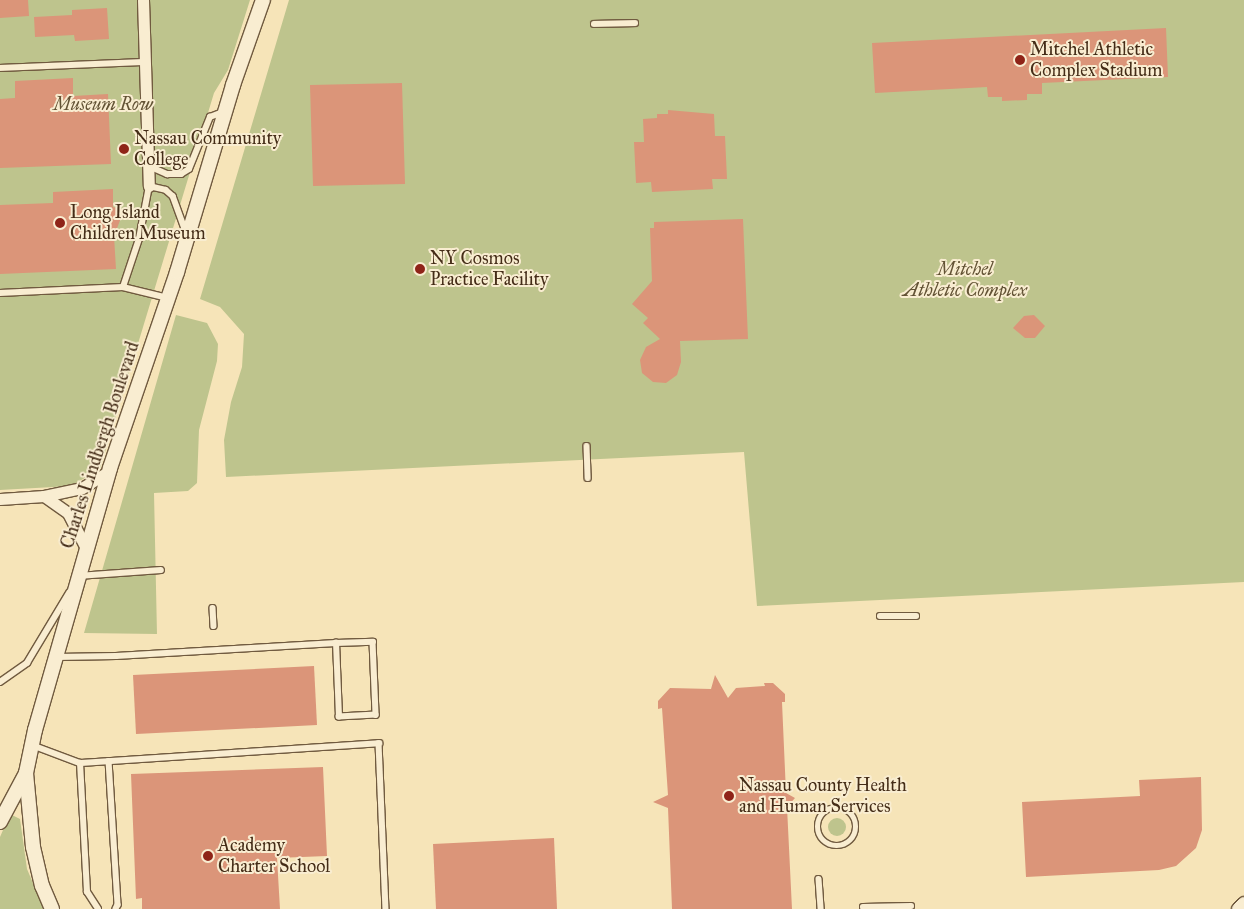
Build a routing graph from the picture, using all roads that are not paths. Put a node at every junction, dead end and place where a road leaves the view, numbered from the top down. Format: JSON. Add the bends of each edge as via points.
{"nodes":[{"id":1,"x":143,"y":0,"type":"edge"},
{"id":2,"x":263,"y":0,"type":"edge"},
{"id":3,"x":635,"y":23,"type":"dead end"},
{"id":4,"x":594,"y":24,"type":"dead end"},
{"id":5,"x":146,"y":62,"type":"junction"},
{"id":6,"x":0,"y":68,"type":"edge"},
{"id":7,"x":225,"y":111,"type":"junction"},
{"id":8,"x":148,"y":165,"type":"junction"},
{"id":9,"x":149,"y":186,"type":"junction"},
{"id":10,"x":187,"y":234,"type":"junction"},
{"id":11,"x":123,"y":287,"type":"junction"},
{"id":12,"x":0,"y":293,"type":"edge"},
{"id":13,"x":168,"y":298,"type":"junction"},
{"id":14,"x":587,"y":446,"type":"dead end"},
{"id":15,"x":109,"y":471,"type":"junction"},
{"id":16,"x":588,"y":478,"type":"dead end"},
{"id":17,"x":44,"y":496,"type":"junction"},
{"id":18,"x":0,"y":498,"type":"edge"},
{"id":19,"x":85,"y":547,"type":"junction"},
{"id":20,"x":161,"y":570,"type":"dead end"},
{"id":21,"x":78,"y":576,"type":"junction"},
{"id":22,"x":212,"y":608,"type":"dead end"},
{"id":23,"x":880,"y":616,"type":"dead end"},
{"id":24,"x":916,"y":616,"type":"dead end"},
{"id":25,"x":214,"y":626,"type":"dead end"},
{"id":26,"x":336,"y":643,"type":"junction"},
{"id":27,"x":56,"y":657,"type":"junction"},
{"id":28,"x":0,"y":682,"type":"edge"},
{"id":29,"x":32,"y":745,"type":"junction"},
{"id":30,"x":109,"y":761,"type":"junction"},
{"id":31,"x":80,"y":763,"type":"junction"},
{"id":32,"x":26,"y":773,"type":"junction"},
{"id":33,"x":0,"y":822,"type":"edge"},
{"id":34,"x":849,"y":842,"type":"joint"},
{"id":35,"x":819,"y":879,"type":"dead end"},
{"id":36,"x":1244,"y":904,"type":"edge"},
{"id":37,"x":911,"y":906,"type":"dead end"},
{"id":38,"x":863,"y":908,"type":"dead end"},
{"id":39,"x":52,"y":909,"type":"edge"},
{"id":40,"x":98,"y":909,"type":"edge"},
{"id":41,"x":116,"y":909,"type":"edge"},
{"id":42,"x":386,"y":909,"type":"edge"},
{"id":43,"x":821,"y":909,"type":"edge"},
{"id":44,"x":1239,"y":909,"type":"edge"}],
"edges":[{"from":1,"to":5,"type":"street"},
{"from":2,"to":7,"type":"street","name":"Charles Lindbergh Boulevard"},
{"from":3,"to":4,"type":"lane"},
{"from":5,"to":6,"type":"lane"},
{"from":5,"to":8,"type":"street"},
{"from":7,"to":8,"type":"lane","via":[[210,117],[189,168],[181,174],[166,174]]},
{"from":7,"to":10,"type":"street","name":"Charles Lindbergh Boulevard"},
{"from":8,"to":9,"type":"street"},
{"from":9,"to":10,"type":"lane","via":[[166,190],[173,196]]},
{"from":9,"to":11,"type":"lane","via":[[139,239]]},
{"from":10,"to":13,"type":"street","name":"Charles Lindbergh Boulevard"},
{"from":11,"to":12,"type":"lane"},
{"from":11,"to":13,"type":"lane"},
{"from":13,"to":15,"type":"street","name":"Charles Lindbergh Boulevard"},
{"from":14,"to":16,"type":"lane"},
{"from":15,"to":17,"type":"street","via":[[82,488]]},
{"from":15,"to":19,"type":"street","name":"Charles Lindbergh Boulevard"},
{"from":17,"to":18,"type":"street"},
{"from":17,"to":19,"type":"street","via":[[68,513]]},
{"from":19,"to":21,"type":"street","name":"Charles Lindbergh Boulevard"},
{"from":20,"to":21,"type":"lane"},
{"from":21,"to":27,"type":"street","name":"Charles Lindbergh Boulevard"},
{"from":21,"to":28,"type":"lane","via":[[27,663]]},
{"from":22,"to":25,"type":"lane"},
{"from":23,"to":24,"type":"lane"},
{"from":26,"to":26,"type":"lane","via":[[373,642],[376,716],[339,717]]},
{"from":26,"to":27,"type":"lane"},
{"from":27,"to":29,"type":"street","name":"Charles Lindbergh Boulevard"},
{"from":29,"to":31,"type":"lane"},
{"from":29,"to":32,"type":"street","name":"Charles Lindbergh Boulevard"},
{"from":30,"to":31,"type":"lane"},
{"from":30,"to":41,"type":"lane"},
{"from":30,"to":42,"type":"lane","via":[[379,744]]},
{"from":31,"to":40,"type":"lane","via":[[87,892]]},
{"from":32,"to":33,"type":"street"},
{"from":32,"to":39,"type":"street","name":"Charles Lindbergh Boulevard","via":[[33,847],[42,886]]},
{"from":34,"to":34,"type":"lane","via":[[856,832],[854,819],[840,808],[828,811],[818,826],[822,838],[832,845]]},
{"from":35,"to":43,"type":"lane"},
{"from":36,"to":44,"type":"street"},
{"from":37,"to":38,"type":"lane"}]}
